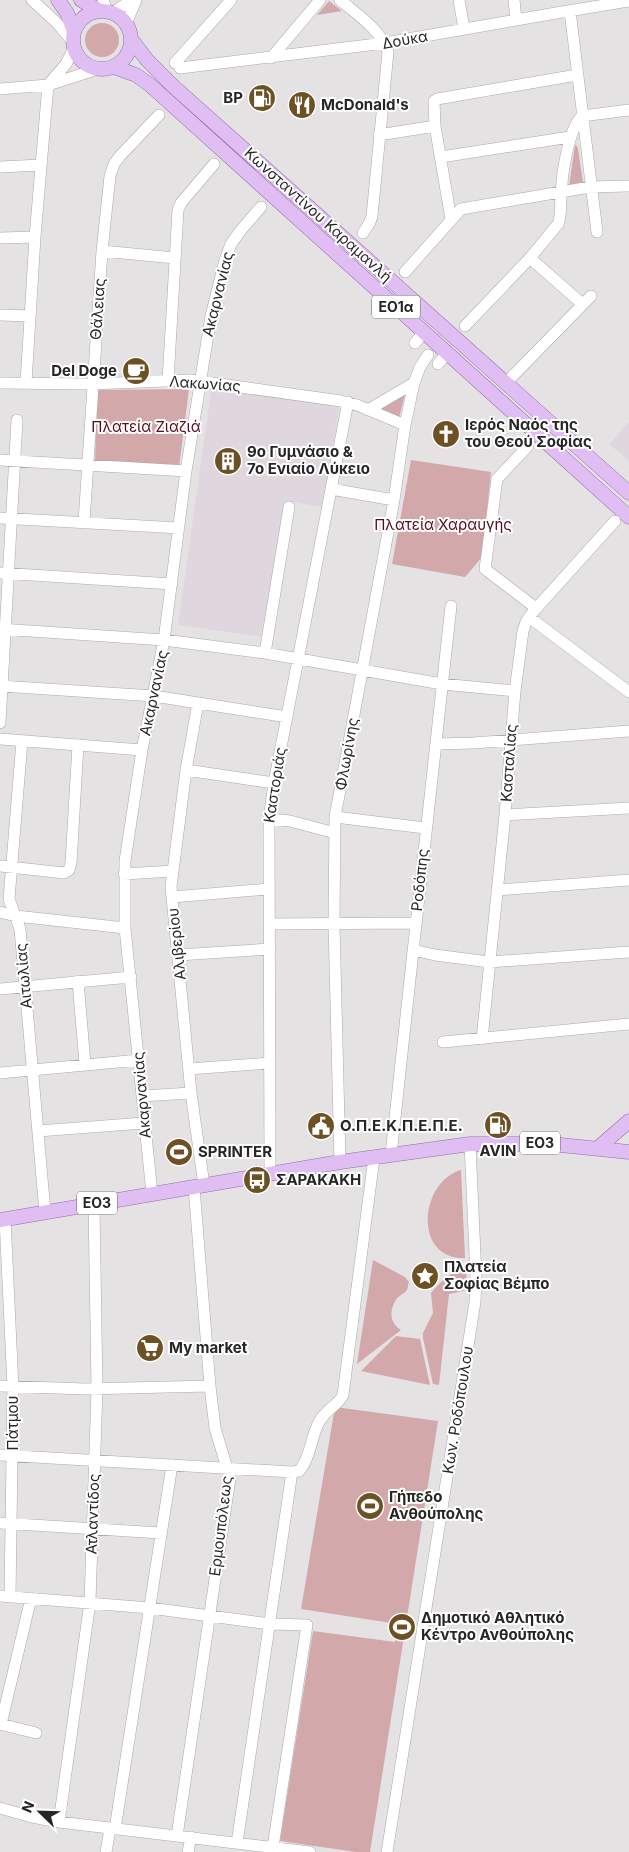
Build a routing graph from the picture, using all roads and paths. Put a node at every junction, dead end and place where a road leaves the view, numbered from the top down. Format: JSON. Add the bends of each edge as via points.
{"nodes":[{"id":1,"x":32,"y":0,"type":"edge"},
{"id":2,"x":58,"y":0,"type":"edge"},
{"id":3,"x":81,"y":0,"type":"edge"},
{"id":4,"x":132,"y":0,"type":"edge"},
{"id":5,"x":136,"y":0,"type":"edge"},
{"id":6,"x":231,"y":0,"type":"edge"},
{"id":7,"x":320,"y":0,"type":"edge"},
{"id":8,"x":340,"y":0,"type":"edge"},
{"id":9,"x":459,"y":0,"type":"edge"},
{"id":10,"x":514,"y":0,"type":"edge"},
{"id":11,"x":629,"y":1,"type":"edge"},
{"id":12,"x":610,"y":2,"type":"edge"},
{"id":13,"x":564,"y":7,"type":"edge"},
{"id":14,"x":106,"y":9,"type":"edge"},
{"id":15,"x":516,"y":20,"type":"junction"},
{"id":16,"x":126,"y":24,"type":"junction"},
{"id":17,"x":464,"y":30,"type":"junction"},
{"id":18,"x":131,"y":39,"type":"junction"},
{"id":19,"x":74,"y":41,"type":"junction"},
{"id":20,"x":385,"y":43,"type":"junction"},
{"id":21,"x":271,"y":58,"type":"junction"},
{"id":22,"x":114,"y":67,"type":"junction"},
{"id":23,"x":98,"y":69,"type":"junction"},
{"id":24,"x":577,"y":75,"type":"junction"},
{"id":25,"x":48,"y":85,"type":"junction"},
{"id":26,"x":0,"y":89,"type":"edge"},
{"id":27,"x":629,"y":110,"type":"edge"},
{"id":28,"x":159,"y":116,"type":"dead end"},
{"id":29,"x":582,"y":116,"type":"junction"},
{"id":30,"x":435,"y":126,"type":"junction"},
{"id":31,"x":379,"y":135,"type":"junction"},
{"id":32,"x":570,"y":138,"type":"junction"},
{"id":33,"x":441,"y":157,"type":"junction"},
{"id":34,"x":214,"y":164,"type":"dead end"},
{"id":35,"x":41,"y":166,"type":"junction"},
{"id":36,"x":0,"y":167,"type":"edge"},
{"id":37,"x":629,"y":186,"type":"edge"},
{"id":38,"x":590,"y":187,"type":"junction"},
{"id":39,"x":561,"y":192,"type":"junction"},
{"id":40,"x":261,"y":207,"type":"dead end"},
{"id":41,"x":451,"y":218,"type":"junction"},
{"id":42,"x":597,"y":232,"type":"dead end"},
{"id":43,"x":363,"y":233,"type":"dead end"},
{"id":44,"x":35,"y":237,"type":"junction"},
{"id":45,"x":0,"y":238,"type":"edge"},
{"id":46,"x":102,"y":251,"type":"junction"},
{"id":47,"x":175,"y":258,"type":"junction"},
{"id":48,"x":530,"y":258,"type":"junction"},
{"id":49,"x":405,"y":272,"type":"dead end"},
{"id":50,"x":591,"y":296,"type":"dead end"},
{"id":51,"x":579,"y":301,"type":"dead end"},
{"id":52,"x":0,"y":316,"type":"edge"},
{"id":53,"x":30,"y":316,"type":"junction"},
{"id":54,"x":465,"y":326,"type":"dead end"},
{"id":55,"x":447,"y":353,"type":"junction"},
{"id":56,"x":428,"y":355,"type":"dead end"},
{"id":57,"x":438,"y":364,"type":"dead end"},
{"id":58,"x":168,"y":380,"type":"junction"},
{"id":59,"x":201,"y":381,"type":"junction"},
{"id":60,"x":414,"y":382,"type":"junction"},
{"id":61,"x":0,"y":383,"type":"edge"},
{"id":62,"x":26,"y":383,"type":"junction"},
{"id":63,"x":506,"y":383,"type":"junction"},
{"id":64,"x":92,"y":384,"type":"junction"},
{"id":65,"x":348,"y":402,"type":"junction"},
{"id":66,"x":368,"y":410,"type":"junction"},
{"id":67,"x":17,"y":420,"type":"dead end"},
{"id":68,"x":405,"y":425,"type":"junction"},
{"id":69,"x":528,"y":446,"type":"dead end"},
{"id":70,"x":0,"y":460,"type":"edge"},
{"id":71,"x":15,"y":461,"type":"junction"},
{"id":72,"x":88,"y":465,"type":"junction"},
{"id":73,"x":186,"y":471,"type":"junction"},
{"id":74,"x":330,"y":489,"type":"junction"},
{"id":75,"x":629,"y":493,"type":"edge"},
{"id":76,"x":394,"y":500,"type":"junction"},
{"id":77,"x":289,"y":507,"type":"dead end"},
{"id":78,"x":629,"y":517,"type":"edge"},
{"id":79,"x":6,"y":518,"type":"edge"},
{"id":80,"x":615,"y":521,"type":"dead end"},
{"id":81,"x":84,"y":522,"type":"junction"},
{"id":82,"x":179,"y":528,"type":"junction"},
{"id":83,"x":4,"y":573,"type":"edge"},
{"id":84,"x":172,"y":584,"type":"junction"},
{"id":85,"x":451,"y":606,"type":"dead end"},
{"id":86,"x":532,"y":613,"type":"junction"},
{"id":87,"x":3,"y":629,"type":"edge"},
{"id":88,"x":164,"y":640,"type":"junction"},
{"id":89,"x":265,"y":653,"type":"junction"},
{"id":90,"x":298,"y":659,"type":"junction"},
{"id":91,"x":362,"y":670,"type":"junction"},
{"id":92,"x":442,"y":684,"type":"junction"},
{"id":93,"x":1,"y":687,"type":"edge"},
{"id":94,"x":515,"y":691,"type":"junction"},
{"id":95,"x":629,"y":692,"type":"edge"},
{"id":96,"x":154,"y":696,"type":"junction"},
{"id":97,"x":198,"y":703,"type":"junction"},
{"id":98,"x":287,"y":717,"type":"junction"},
{"id":99,"x":0,"y":723,"type":"edge"},
{"id":100,"x":629,"y":731,"type":"edge"},
{"id":101,"x":0,"y":739,"type":"edge"},
{"id":102,"x":511,"y":740,"type":"junction"},
{"id":103,"x":22,"y":741,"type":"junction"},
{"id":104,"x":436,"y":744,"type":"junction"},
{"id":105,"x":78,"y":745,"type":"junction"},
{"id":106,"x":142,"y":750,"type":"junction"},
{"id":107,"x":186,"y":770,"type":"junction"},
{"id":108,"x":274,"y":783,"type":"junction"},
{"id":109,"x":629,"y":808,"type":"edge"},
{"id":110,"x":505,"y":814,"type":"junction"},
{"id":111,"x":335,"y":817,"type":"junction"},
{"id":112,"x":269,"y":819,"type":"junction"},
{"id":113,"x":425,"y":828,"type":"junction"},
{"id":114,"x":334,"y":833,"type":"junction"},
{"id":115,"x":6,"y":866,"type":"edge"},
{"id":116,"x":173,"y":871,"type":"junction"},
{"id":117,"x":124,"y":874,"type":"junction"},
{"id":118,"x":629,"y":880,"type":"edge"},
{"id":119,"x":269,"y":889,"type":"junction"},
{"id":120,"x":497,"y":890,"type":"junction"},
{"id":121,"x":172,"y":897,"type":"junction"},
{"id":122,"x":0,"y":912,"type":"edge"},
{"id":123,"x":16,"y":916,"type":"junction"},
{"id":124,"x":416,"y":923,"type":"junction"},
{"id":125,"x":269,"y":924,"type":"junction"},
{"id":126,"x":334,"y":924,"type":"junction"},
{"id":127,"x":125,"y":928,"type":"junction"},
{"id":128,"x":270,"y":949,"type":"junction"},
{"id":129,"x":413,"y":950,"type":"junction"},
{"id":130,"x":629,"y":952,"type":"edge"},
{"id":131,"x":178,"y":955,"type":"junction"},
{"id":132,"x":489,"y":962,"type":"junction"},
{"id":133,"x":131,"y":977,"type":"junction"},
{"id":134,"x":78,"y":981,"type":"junction"},
{"id":135,"x":24,"y":986,"type":"junction"},
{"id":136,"x":0,"y":989,"type":"edge"},
{"id":137,"x":629,"y":1024,"type":"edge"},
{"id":138,"x":482,"y":1039,"type":"junction"},
{"id":139,"x":443,"y":1042,"type":"dead end"},
{"id":140,"x":140,"y":1060,"type":"junction"},
{"id":141,"x":270,"y":1063,"type":"junction"},
{"id":142,"x":85,"y":1064,"type":"junction"},
{"id":143,"x":189,"y":1069,"type":"junction"},
{"id":144,"x":32,"y":1070,"type":"junction"},
{"id":145,"x":0,"y":1073,"type":"edge"},
{"id":146,"x":191,"y":1093,"type":"junction"},
{"id":147,"x":142,"y":1096,"type":"junction"},
{"id":148,"x":629,"y":1122,"type":"edge"},
{"id":149,"x":144,"y":1123,"type":"junction"},
{"id":150,"x":38,"y":1131,"type":"junction"},
{"id":151,"x":470,"y":1144,"type":"junction"},
{"id":152,"x":598,"y":1148,"type":"junction"},
{"id":153,"x":629,"y":1152,"type":"edge"},
{"id":154,"x":391,"y":1155,"type":"junction"},
{"id":155,"x":374,"y":1158,"type":"junction"},
{"id":156,"x":340,"y":1162,"type":"junction"},
{"id":157,"x":270,"y":1174,"type":"junction"},
{"id":158,"x":199,"y":1186,"type":"junction"},
{"id":159,"x":152,"y":1194,"type":"junction"},
{"id":160,"x":94,"y":1204,"type":"junction"},
{"id":161,"x":45,"y":1212,"type":"junction"},
{"id":162,"x":3,"y":1220,"type":"edge"},
{"id":163,"x":5,"y":1282,"type":"edge"},
{"id":164,"x":0,"y":1386,"type":"edge"},
{"id":165,"x":13,"y":1386,"type":"junction"},
{"id":166,"x":210,"y":1386,"type":"junction"},
{"id":167,"x":96,"y":1389,"type":"junction"},
{"id":168,"x":0,"y":1455,"type":"edge"},
{"id":169,"x":13,"y":1455,"type":"junction"},
{"id":170,"x":95,"y":1460,"type":"junction"},
{"id":171,"x":172,"y":1465,"type":"junction"},
{"id":172,"x":228,"y":1469,"type":"junction"},
{"id":173,"x":292,"y":1472,"type":"junction"},
{"id":174,"x":6,"y":1524,"type":"edge"},
{"id":175,"x":92,"y":1529,"type":"junction"},
{"id":176,"x":161,"y":1533,"type":"junction"},
{"id":177,"x":5,"y":1597,"type":"edge"},
{"id":178,"x":31,"y":1598,"type":"junction"},
{"id":179,"x":90,"y":1602,"type":"junction"},
{"id":180,"x":150,"y":1608,"type":"junction"},
{"id":181,"x":209,"y":1616,"type":"junction"},
{"id":182,"x":270,"y":1624,"type":"junction"},
{"id":183,"x":0,"y":1724,"type":"edge"},
{"id":184,"x":36,"y":1733,"type":"dead end"},
{"id":185,"x":0,"y":1809,"type":"edge"},
{"id":186,"x":59,"y":1822,"type":"junction"},
{"id":187,"x":112,"y":1829,"type":"junction"},
{"id":188,"x":177,"y":1836,"type":"junction"},
{"id":189,"x":191,"y":1837,"type":"junction"},
{"id":190,"x":237,"y":1843,"type":"junction"},
{"id":191,"x":273,"y":1847,"type":"junction"},
{"id":192,"x":259,"y":1849,"type":"edge"},
{"id":193,"x":106,"y":1852,"type":"edge"},
{"id":194,"x":188,"y":1852,"type":"edge"},
{"id":195,"x":310,"y":1852,"type":"edge"},
{"id":196,"x":386,"y":1852,"type":"edge"}],
"edges":[{"from":1,"to":19,"type":"street"},
{"from":2,"to":19,"type":"main road","via":[[67,13]]},
{"from":3,"to":14,"type":"main road"},
{"from":4,"to":14,"type":"street"},
{"from":5,"to":16,"type":"street"},
{"from":6,"to":21,"type":"street","name":"Δούκα","via":[[177,66]]},
{"from":7,"to":21,"type":"street"},
{"from":8,"to":20,"type":"street","via":[[378,32]]},
{"from":9,"to":17,"type":"street"},
{"from":10,"to":15,"type":"street"},
{"from":11,"to":12,"type":"street","name":"Δούκα"},
{"from":12,"to":13,"type":"street","name":"Δούκα"},
{"from":13,"to":15,"type":"street","name":"Δούκα"},
{"from":13,"to":24,"type":"street"},
{"from":14,"to":16,"type":"main road"},
{"from":14,"to":19,"type":"main road","via":[[83,19]]},
{"from":15,"to":17,"type":"street","name":"Δούκα"},
{"from":16,"to":18,"type":"main road","name":"Κωνσταντίνου Καραμανλή","number":"ΕΟ1α"},
{"from":17,"to":20,"type":"street","name":"Δούκα"},
{"from":18,"to":22,"type":"main road","via":[[126,55]]},
{"from":18,"to":63,"type":"main road","name":"Κωνσταντίνου Καραμανλή","number":"ΕΟ1α","via":[[173,86]]},
{"from":19,"to":23,"type":"main road","via":[[77,55]]},
{"from":19,"to":25,"type":"street","via":[[66,64]]},
{"from":20,"to":21,"type":"street","name":"Δούκα"},
{"from":20,"to":31,"type":"street","via":[[388,52]]},
{"from":22,"to":23,"type":"main road","name":"Κωνσταντίνου Καραμανλή","number":"ΕΟ1α"},
{"from":22,"to":55,"type":"main road","name":"Κωνσταντίνου Καραμανλή","number":"ΕΟ1α","via":[[136,75],[150,85],[419,337]]},
{"from":23,"to":25,"type":"street"},
{"from":24,"to":29,"type":"street"},
{"from":24,"to":30,"type":"street","via":[[437,99],[434,101]]},
{"from":25,"to":26,"type":"street"},
{"from":25,"to":35,"type":"street"},
{"from":27,"to":29,"type":"street"},
{"from":28,"to":46,"type":"street","name":"Θάλειας","via":[[114,164],[108,188]]},
{"from":29,"to":32,"type":"street"},
{"from":29,"to":38,"type":"street"},
{"from":30,"to":31,"type":"street"},
{"from":30,"to":33,"type":"street"},
{"from":31,"to":43,"type":"street","via":[[372,216]]},
{"from":32,"to":33,"type":"street"},
{"from":32,"to":39,"type":"street"},
{"from":33,"to":41,"type":"street"},
{"from":34,"to":47,"type":"street","via":[[178,210]]},
{"from":35,"to":36,"type":"street"},
{"from":35,"to":44,"type":"street"},
{"from":37,"to":38,"type":"street"},
{"from":38,"to":39,"type":"street"},
{"from":38,"to":42,"type":"street"},
{"from":39,"to":41,"type":"street","via":[[468,207]]},
{"from":39,"to":48,"type":"street","via":[[558,224]]},
{"from":40,"to":59,"type":"street","name":"Ακαρνανίας","via":[[237,235],[227,253],[211,316]]},
{"from":41,"to":49,"type":"street"},
{"from":44,"to":45,"type":"street"},
{"from":44,"to":53,"type":"street"},
{"from":46,"to":47,"type":"street"},
{"from":46,"to":64,"type":"street","name":"Θάλειας"},
{"from":47,"to":58,"type":"street"},
{"from":48,"to":51,"type":"street"},
{"from":48,"to":54,"type":"street"},
{"from":50,"to":63,"type":"street"},
{"from":52,"to":53,"type":"street"},
{"from":53,"to":62,"type":"street"},
{"from":55,"to":57,"type":"street"},
{"from":55,"to":78,"type":"main road","name":"Κωνσταντίνου Καραμανλή","number":"ΕΟ1α"},
{"from":56,"to":60,"type":"street","name":"Φλωρίνης"},
{"from":58,"to":59,"type":"street","name":"Λακωνίας"},
{"from":58,"to":64,"type":"street","name":"Λακωνίας"},
{"from":59,"to":65,"type":"street","name":"Λακωνίας"},
{"from":59,"to":73,"type":"street","name":"Ακαρνανίας"},
{"from":60,"to":66,"type":"street"},
{"from":60,"to":68,"type":"street","name":"Φλωρίνης"},
{"from":61,"to":62,"type":"street","name":"Λακωνίας"},
{"from":62,"to":64,"type":"street","name":"Λακωνίας"},
{"from":63,"to":75,"type":"main road","name":"Κωνσταντίνου Καραμανλή","number":"ΕΟ1α"},
{"from":64,"to":72,"type":"street","name":"Θάλειας"},
{"from":65,"to":66,"type":"street","name":"Λακωνίας"},
{"from":65,"to":74,"type":"street","name":"Καστοριάς"},
{"from":66,"to":68,"type":"street","name":"Λακωνίας"},
{"from":67,"to":71,"type":"street"},
{"from":68,"to":76,"type":"street","name":"Φλωρίνης"},
{"from":69,"to":86,"type":"street","via":[[497,479],[485,569]]},
{"from":70,"to":71,"type":"street"},
{"from":71,"to":72,"type":"street"},
{"from":71,"to":79,"type":"street"},
{"from":72,"to":73,"type":"street"},
{"from":72,"to":81,"type":"street","name":"Θάλειας"},
{"from":73,"to":82,"type":"street","name":"Ακαρνανίας"},
{"from":74,"to":76,"type":"street"},
{"from":74,"to":90,"type":"street","name":"Καστοριάς"},
{"from":76,"to":91,"type":"street","name":"Φλωρίνης"},
{"from":77,"to":89,"type":"street"},
{"from":79,"to":81,"type":"street"},
{"from":79,"to":83,"type":"street"},
{"from":80,"to":86,"type":"street","name":"Κασταλίας"},
{"from":81,"to":82,"type":"street"},
{"from":82,"to":84,"type":"street","name":"Ακαρνανίας"},
{"from":83,"to":84,"type":"street"},
{"from":83,"to":87,"type":"street"},
{"from":84,"to":88,"type":"street","name":"Ακαρνανίας"},
{"from":85,"to":92,"type":"street","name":"Ροδόπης"},
{"from":86,"to":94,"type":"street","name":"Κασταλίας","via":[[523,631]]},
{"from":86,"to":95,"type":"street"},
{"from":87,"to":88,"type":"street"},
{"from":87,"to":93,"type":"street"},
{"from":88,"to":89,"type":"street"},
{"from":88,"to":96,"type":"street","name":"Ακαρνανίας"},
{"from":89,"to":90,"type":"street"},
{"from":90,"to":91,"type":"street"},
{"from":90,"to":98,"type":"street","name":"Καστοριάς"},
{"from":91,"to":92,"type":"street"},
{"from":91,"to":111,"type":"street","name":"Φλωρίνης"},
{"from":92,"to":94,"type":"street"},
{"from":92,"to":104,"type":"street","name":"Ροδόπης"},
{"from":93,"to":96,"type":"street"},
{"from":93,"to":99,"type":"street"},
{"from":94,"to":102,"type":"street","name":"Κασταλίας"},
{"from":96,"to":97,"type":"street"},
{"from":96,"to":106,"type":"street","name":"Ακαρνανίας"},
{"from":97,"to":98,"type":"street"},
{"from":97,"to":107,"type":"street","name":"Αλιβερίου"},
{"from":98,"to":108,"type":"street","name":"Καστοριάς"},
{"from":100,"to":102,"type":"street"},
{"from":101,"to":103,"type":"street"},
{"from":102,"to":104,"type":"street"},
{"from":102,"to":110,"type":"street","name":"Κασταλίας"},
{"from":103,"to":105,"type":"street"},
{"from":103,"to":115,"type":"street","name":"Αιτωλίας"},
{"from":104,"to":113,"type":"street","name":"Ροδόπης"},
{"from":105,"to":106,"type":"street"},
{"from":105,"to":115,"type":"street","via":[[69,870],[64,873]]},
{"from":106,"to":117,"type":"street","name":"Ακαρνανίας"},
{"from":107,"to":108,"type":"street"},
{"from":107,"to":116,"type":"street","name":"Αλιβερίου"},
{"from":108,"to":112,"type":"street","name":"Καστοριάς"},
{"from":109,"to":110,"type":"street"},
{"from":110,"to":120,"type":"street","name":"Κασταλίας"},
{"from":111,"to":113,"type":"street"},
{"from":111,"to":114,"type":"street","name":"Φλωρίνης"},
{"from":112,"to":114,"type":"street"},
{"from":112,"to":119,"type":"street","name":"Καστοριάς"},
{"from":113,"to":124,"type":"street","name":"Ροδόπης"},
{"from":114,"to":126,"type":"street","name":"Φλωρίνης"},
{"from":115,"to":123,"type":"street","name":"Αιτωλίας","via":[[9,898]]},
{"from":116,"to":117,"type":"street"},
{"from":116,"to":121,"type":"street","name":"Αλιβερίου"},
{"from":117,"to":127,"type":"street","name":"Ακαρνανίας"},
{"from":118,"to":120,"type":"street"},
{"from":119,"to":121,"type":"street"},
{"from":119,"to":125,"type":"street","name":"Καστοριάς"},
{"from":120,"to":132,"type":"street","name":"Κασταλίας"},
{"from":121,"to":131,"type":"street","name":"Αλιβερίου"},
{"from":122,"to":123,"type":"street"},
{"from":123,"to":127,"type":"street"},
{"from":123,"to":135,"type":"street","name":"Αιτωλίας"},
{"from":124,"to":126,"type":"street"},
{"from":124,"to":129,"type":"street","name":"Ροδόπης"},
{"from":125,"to":126,"type":"street"},
{"from":125,"to":128,"type":"street","name":"Καστοριάς"},
{"from":126,"to":156,"type":"street","name":"Φλωρίνης"},
{"from":127,"to":133,"type":"street","name":"Ακαρνανίας"},
{"from":128,"to":131,"type":"street"},
{"from":128,"to":141,"type":"street","name":"Καστοριάς"},
{"from":129,"to":132,"type":"street"},
{"from":129,"to":154,"type":"street","name":"Ροδόπης"},
{"from":130,"to":132,"type":"street"},
{"from":131,"to":143,"type":"street","name":"Αλιβερίου"},
{"from":132,"to":138,"type":"street","name":"Κασταλίας"},
{"from":133,"to":134,"type":"street"},
{"from":133,"to":140,"type":"street","name":"Ακαρνανίας"},
{"from":134,"to":135,"type":"street"},
{"from":134,"to":142,"type":"street"},
{"from":135,"to":136,"type":"street"},
{"from":135,"to":144,"type":"street","name":"Αιτωλίας"},
{"from":137,"to":138,"type":"street"},
{"from":138,"to":139,"type":"street"},
{"from":140,"to":142,"type":"street"},
{"from":140,"to":147,"type":"street","name":"Ακαρνανίας"},
{"from":141,"to":143,"type":"street"},
{"from":141,"to":157,"type":"street","name":"Καστοριάς"},
{"from":142,"to":144,"type":"street"},
{"from":143,"to":146,"type":"street","name":"Αλιβερίου"},
{"from":144,"to":145,"type":"street"},
{"from":144,"to":150,"type":"street","name":"Αιτωλίας"},
{"from":146,"to":147,"type":"street"},
{"from":146,"to":158,"type":"street","name":"Αλιβερίου"},
{"from":147,"to":149,"type":"street","name":"Ακαρνανίας"},
{"from":148,"to":152,"type":"main road"},
{"from":149,"to":150,"type":"street"},
{"from":149,"to":159,"type":"street","name":"Ακαρνανίας"},
{"from":150,"to":161,"type":"street","name":"Αιτωλίας"},
{"from":151,"to":152,"type":"main road","number":"ΕΟ3","via":[[523,1143]]},
{"from":151,"to":154,"type":"main road","number":"ΕΟ3"},
{"from":151,"to":196,"type":"street","name":"Κων. Ροδόπουλου","via":[[475,1302]]},
{"from":152,"to":153,"type":"main road","number":"ΕΟ3"},
{"from":154,"to":155,"type":"main road","number":"ΕΟ3"},
{"from":155,"to":156,"type":"main road","number":"ΕΟ3"},
{"from":155,"to":173,"type":"street","via":[[343,1395],[320,1418],[303,1466]]},
{"from":156,"to":157,"type":"main road","number":"ΕΟ3"},
{"from":157,"to":158,"type":"main road","number":"ΕΟ3"},
{"from":158,"to":159,"type":"main road","number":"ΕΟ3"},
{"from":158,"to":166,"type":"street","name":"Ερμουπόλεως"},
{"from":159,"to":160,"type":"main road","number":"ΕΟ3"},
{"from":160,"to":161,"type":"main road","number":"ΕΟ3"},
{"from":160,"to":167,"type":"street","name":"Ατλαντίδος"},
{"from":161,"to":162,"type":"main road","number":"ΕΟ3"},
{"from":162,"to":163,"type":"street","name":"Πάτμου"},
{"from":163,"to":165,"type":"street","name":"Πάτμου"},
{"from":164,"to":165,"type":"street"},
{"from":165,"to":167,"type":"street"},
{"from":165,"to":169,"type":"street","name":"Πάτμου"},
{"from":166,"to":167,"type":"street"},
{"from":166,"to":172,"type":"street","name":"Ερμουπόλεως","via":[[215,1428]]},
{"from":167,"to":170,"type":"street","name":"Ατλαντίδος"},
{"from":168,"to":169,"type":"street"},
{"from":169,"to":170,"type":"street"},
{"from":169,"to":174,"type":"street","name":"Πάτμου"},
{"from":170,"to":171,"type":"street"},
{"from":170,"to":175,"type":"street","name":"Ατλαντίδος"},
{"from":171,"to":172,"type":"street"},
{"from":171,"to":176,"type":"street"},
{"from":172,"to":173,"type":"street"},
{"from":172,"to":181,"type":"street","name":"Ερμουπόλεως","via":[[230,1478],[225,1519]]},
{"from":173,"to":182,"type":"street"},
{"from":174,"to":175,"type":"street"},
{"from":174,"to":177,"type":"street","name":"Πάτμου"},
{"from":175,"to":176,"type":"street"},
{"from":175,"to":179,"type":"street","name":"Ατλαντίδος"},
{"from":176,"to":180,"type":"street"},
{"from":177,"to":178,"type":"street"},
{"from":178,"to":179,"type":"street"},
{"from":178,"to":183,"type":"street"},
{"from":179,"to":180,"type":"street"},
{"from":179,"to":186,"type":"street","name":"Ατλαντίδος"},
{"from":180,"to":181,"type":"street"},
{"from":180,"to":187,"type":"street"},
{"from":181,"to":182,"type":"street"},
{"from":181,"to":188,"type":"street","name":"Ερμουπόλεως"},
{"from":182,"to":190,"type":"street"},
{"from":182,"to":191,"type":"street","via":[[307,1626]]},
{"from":183,"to":184,"type":"street"},
{"from":185,"to":186,"type":"street"},
{"from":186,"to":187,"type":"street"},
{"from":187,"to":188,"type":"street"},
{"from":187,"to":193,"type":"street"},
{"from":188,"to":189,"type":"street"},
{"from":189,"to":190,"type":"street"},
{"from":189,"to":194,"type":"street"},
{"from":190,"to":192,"type":"street"},
{"from":191,"to":192,"type":"street"},
{"from":191,"to":195,"type":"street"}]}
